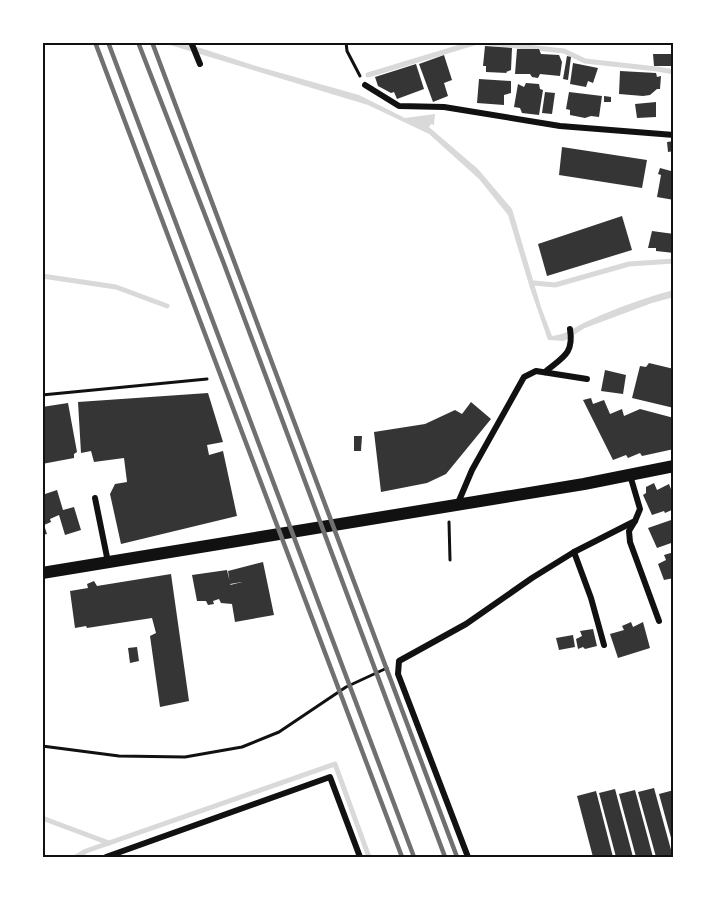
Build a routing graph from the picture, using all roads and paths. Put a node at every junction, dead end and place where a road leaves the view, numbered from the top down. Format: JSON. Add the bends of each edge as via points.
{"nodes":[{"id":1,"x":191,"y":42,"type":"edge"},
{"id":2,"x":346,"y":42,"type":"edge"},
{"id":3,"x":200,"y":64,"type":"dead end"},
{"id":4,"x":365,"y":85,"type":"joint"},
{"id":5,"x":674,"y":135,"type":"edge"},
{"id":6,"x":570,"y":328,"type":"dead end"},
{"id":7,"x":545,"y":372,"type":"junction"},
{"id":8,"x":207,"y":379,"type":"dead end"},
{"id":9,"x":587,"y":379,"type":"dead end"},
{"id":10,"x":42,"y":395,"type":"edge"},
{"id":11,"x":674,"y":466,"type":"edge"},
{"id":12,"x":630,"y":474,"type":"junction"},
{"id":13,"x":95,"y":498,"type":"dead end"},
{"id":14,"x":453,"y":505,"type":"junction"},
{"id":15,"x":635,"y":521,"type":"junction"},
{"id":16,"x":574,"y":552,"type":"junction"},
{"id":17,"x":450,"y":560,"type":"dead end"},
{"id":18,"x":108,"y":562,"type":"junction"},
{"id":19,"x":42,"y":573,"type":"edge"},
{"id":20,"x":659,"y":621,"type":"dead end"},
{"id":21,"x":604,"y":645,"type":"dead end"},
{"id":22,"x":399,"y":662,"type":"junction"},
{"id":23,"x":42,"y":746,"type":"edge"},
{"id":24,"x":106,"y":857,"type":"edge"},
{"id":25,"x":360,"y":857,"type":"edge"},
{"id":26,"x":468,"y":857,"type":"edge"}],
"edges":[{"from":1,"to":3,"type":"street"},
{"from":2,"to":4,"type":"path"},
{"from":4,"to":5,"type":"street","via":[[399,106],[444,107],[560,126]]},
{"from":6,"to":7,"type":"street","via":[[572,342],[567,354]]},
{"from":7,"to":9,"type":"street"},
{"from":7,"to":14,"type":"street","via":[[536,371],[524,377]]},
{"from":8,"to":10,"type":"path"},
{"from":11,"to":12,"type":"main road"},
{"from":12,"to":14,"type":"main road"},
{"from":12,"to":15,"type":"street","via":[[640,509]]},
{"from":13,"to":18,"type":"street"},
{"from":14,"to":17,"type":"path"},
{"from":14,"to":18,"type":"main road"},
{"from":15,"to":16,"type":"street"},
{"from":15,"to":20,"type":"street","via":[[629,531],[630,542]]},
{"from":16,"to":21,"type":"street"},
{"from":16,"to":22,"type":"street","via":[[466,624]]},
{"from":18,"to":19,"type":"main road"},
{"from":22,"to":23,"type":"path","via":[[346,687],[279,732],[242,747],[185,758],[119,756]]},
{"from":22,"to":26,"type":"street","via":[[398,674]]},
{"from":24,"to":25,"type":"street","via":[[330,777]]}]}
